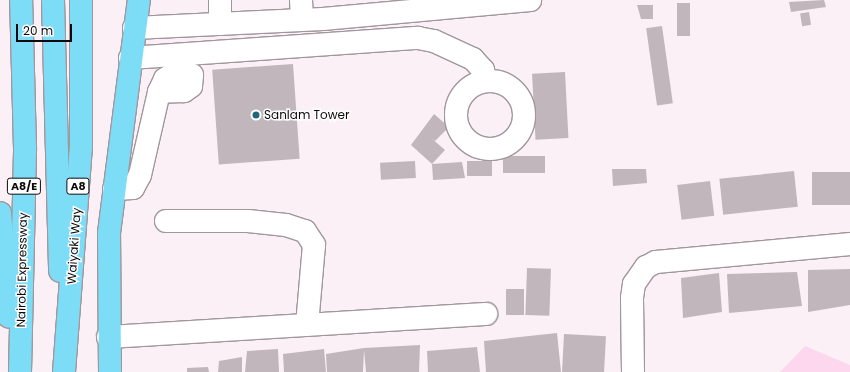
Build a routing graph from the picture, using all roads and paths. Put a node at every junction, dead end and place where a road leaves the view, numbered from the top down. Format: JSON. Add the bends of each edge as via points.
{"nodes":[{"id":1,"x":20,"y":0,"type":"edge"},
{"id":2,"x":53,"y":0,"type":"edge"},
{"id":3,"x":81,"y":0,"type":"edge"},
{"id":4,"x":139,"y":0,"type":"edge"},
{"id":5,"x":220,"y":0,"type":"edge"},
{"id":6,"x":530,"y":0,"type":"edge"},
{"id":7,"x":499,"y":1,"type":"edge"},
{"id":8,"x":391,"y":6,"type":"edge"},
{"id":9,"x":301,"y":10,"type":"edge"},
{"id":10,"x":220,"y":24,"type":"junction"},
{"id":11,"x":134,"y":28,"type":"junction"},
{"id":12,"x":130,"y":58,"type":"junction"},
{"id":13,"x":486,"y":81,"type":"dead end"},
{"id":14,"x":159,"y":92,"type":"dead end"},
{"id":15,"x":114,"y":189,"type":"junction"},
{"id":16,"x":0,"y":213,"type":"edge"},
{"id":17,"x":166,"y":221,"type":"dead end"},
{"id":18,"x":850,"y":244,"type":"edge"},
{"id":19,"x":486,"y":314,"type":"dead end"},
{"id":20,"x":307,"y":325,"type":"junction"},
{"id":21,"x":108,"y":337,"type":"junction"},
{"id":22,"x":13,"y":372,"type":"edge"},
{"id":23,"x":20,"y":372,"type":"edge"},
{"id":24,"x":63,"y":372,"type":"edge"},
{"id":25,"x":110,"y":372,"type":"edge"},
{"id":26,"x":633,"y":372,"type":"edge"}],
"edges":[{"from":1,"to":23,"type":"highway","name":"Nairobi Expressway","number":"A8/E","via":[[25,148]]},
{"from":2,"to":24,"type":"highway","number":"A8/E"},
{"from":3,"to":24,"type":"highway","name":"Waiyaki Way","number":"A8","via":[[81,148]]},
{"from":4,"to":11,"type":"highway"},
{"from":5,"to":10,"type":"street"},
{"from":6,"to":7,"type":"street"},
{"from":7,"to":8,"type":"street"},
{"from":8,"to":9,"type":"street"},
{"from":9,"to":10,"type":"street"},
{"from":10,"to":11,"type":"street"},
{"from":11,"to":12,"type":"highway"},
{"from":12,"to":13,"type":"street","via":[[418,38],[434,41],[474,59],[483,70]]},
{"from":12,"to":15,"type":"highway"},
{"from":14,"to":15,"type":"street","via":[[140,175],[134,188]]},
{"from":15,"to":21,"type":"highway","via":[[109,233]]},
{"from":16,"to":22,"type":"highway"},
{"from":17,"to":20,"type":"street","via":[[248,221],[286,225],[305,231],[314,246]]},
{"from":18,"to":26,"type":"street","via":[[656,262],[646,267],[634,284],[632,298]]},
{"from":19,"to":20,"type":"street"},
{"from":20,"to":21,"type":"street"},
{"from":21,"to":25,"type":"highway"}]}
